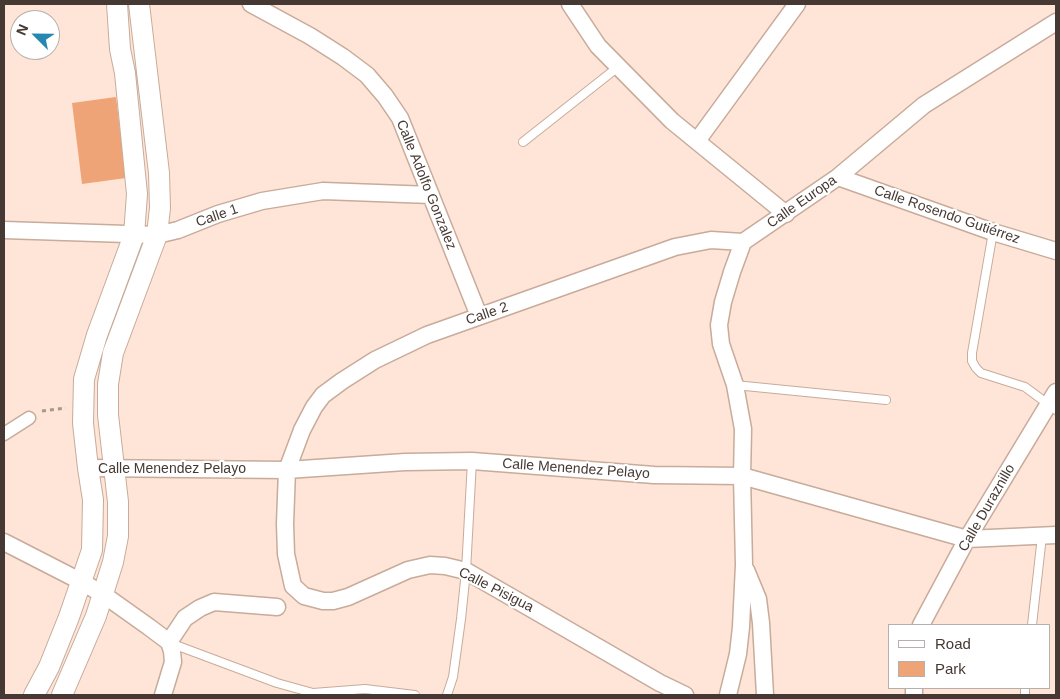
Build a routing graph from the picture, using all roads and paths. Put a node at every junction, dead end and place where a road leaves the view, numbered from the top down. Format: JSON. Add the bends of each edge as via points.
{"nodes":[{"id":1,"x":117,"y":4,"type":"edge"},
{"id":2,"x":140,"y":4,"type":"edge"},
{"id":3,"x":251,"y":4,"type":"edge"},
{"id":4,"x":570,"y":4,"type":"edge"},
{"id":5,"x":794,"y":5,"type":"edge"},
{"id":6,"x":1056,"y":22,"type":"edge"},
{"id":7,"x":618,"y":67,"type":"junction"},
{"id":8,"x":696,"y":140,"type":"junction"},
{"id":9,"x":523,"y":142,"type":"dead end"},
{"id":10,"x":838,"y":177,"type":"junction"},
{"id":11,"x":431,"y":196,"type":"junction"},
{"id":12,"x":786,"y":214,"type":"junction"},
{"id":13,"x":4,"y":230,"type":"edge"},
{"id":14,"x":993,"y":232,"type":"junction"},
{"id":15,"x":134,"y":235,"type":"junction"},
{"id":16,"x":158,"y":235,"type":"junction"},
{"id":17,"x":743,"y":242,"type":"junction"},
{"id":18,"x":1056,"y":251,"type":"edge"},
{"id":19,"x":479,"y":316,"type":"junction"},
{"id":20,"x":735,"y":385,"type":"junction"},
{"id":21,"x":886,"y":400,"type":"dead end"},
{"id":22,"x":1053,"y":402,"type":"edge"},
{"id":23,"x":83,"y":406,"type":"junction"},
{"id":24,"x":29,"y":418,"type":"joint"},
{"id":25,"x":4,"y":434,"type":"edge"},
{"id":26,"x":472,"y":461,"type":"junction"},
{"id":27,"x":114,"y":467,"type":"junction"},
{"id":28,"x":88,"y":468,"type":"junction"},
{"id":29,"x":286,"y":470,"type":"junction"},
{"id":30,"x":742,"y":476,"type":"junction"},
{"id":31,"x":1049,"y":536,"type":"edge"},
{"id":32,"x":968,"y":539,"type":"junction"},
{"id":33,"x":4,"y":542,"type":"edge"},
{"id":34,"x":744,"y":566,"type":"junction"},
{"id":35,"x":466,"y":571,"type":"junction"},
{"id":36,"x":82,"y":582,"type":"junction"},
{"id":37,"x":104,"y":595,"type":"junction"},
{"id":38,"x":277,"y":606,"type":"dead end"},
{"id":39,"x":922,"y":624,"type":"edge"},
{"id":40,"x":1032,"y":624,"type":"edge"},
{"id":41,"x":169,"y":642,"type":"junction"},
{"id":42,"x":34,"y":695,"type":"edge"},
{"id":43,"x":62,"y":695,"type":"edge"},
{"id":44,"x":163,"y":695,"type":"edge"},
{"id":45,"x":415,"y":695,"type":"edge"},
{"id":46,"x":447,"y":695,"type":"edge"},
{"id":47,"x":685,"y":695,"type":"edge"},
{"id":48,"x":728,"y":695,"type":"edge"},
{"id":49,"x":765,"y":695,"type":"edge"}],
"edges":[{"from":1,"to":15,"type":"street","via":[[137,194]]},
{"from":2,"to":16,"type":"street","via":[[159,173]]},
{"from":3,"to":11,"type":"street","name":"Calle Adolfo Gonzalez","via":[[318,41],[367,75],[400,118]]},
{"from":4,"to":7,"type":"street","via":[[598,46]]},
{"from":5,"to":8,"type":"street"},
{"from":6,"to":10,"type":"street","name":"Calle Europa","via":[[924,104]]},
{"from":7,"to":8,"type":"street","via":[[672,121]]},
{"from":7,"to":9,"type":"lane"},
{"from":8,"to":12,"type":"street"},
{"from":10,"to":12,"type":"street","name":"Calle Europa"},
{"from":10,"to":14,"type":"street","name":"Calle Rosendo Gutiérrez"},
{"from":11,"to":16,"type":"street","name":"Calle 1","via":[[323,191],[262,201]]},
{"from":11,"to":19,"type":"street","name":"Calle Adolfo Gonzalez"},
{"from":12,"to":17,"type":"street","name":"Calle Europa"},
{"from":13,"to":15,"type":"street","name":"Calle 1"},
{"from":14,"to":18,"type":"street","name":"Calle Rosendo Gutiérrez"},
{"from":14,"to":22,"type":"lane","via":[[972,361],[981,373],[1025,387]]},
{"from":15,"to":16,"type":"street","name":"Calle 1"},
{"from":15,"to":23,"type":"street","via":[[97,335],[84,379]]},
{"from":16,"to":27,"type":"street","via":[[113,353],[108,415]]},
{"from":17,"to":19,"type":"street","name":"Calle 2","via":[[710,240],[675,247]]},
{"from":17,"to":20,"type":"street","via":[[729,280],[719,325]]},
{"from":19,"to":29,"type":"street","name":"Calle 2","via":[[375,360],[323,395],[302,430]]},
{"from":20,"to":21,"type":"lane"},
{"from":20,"to":30,"type":"street","via":[[743,429]]},
{"from":22,"to":32,"type":"street","name":"Calle Duraznillo"},
{"from":23,"to":24,"type":"path","via":[[41,411]]},
{"from":23,"to":28,"type":"street"},
{"from":24,"to":25,"type":"street"},
{"from":26,"to":29,"type":"street","name":"Calle Menendez Pelayo"},
{"from":26,"to":30,"type":"street","name":"Calle Menendez Pelayo","via":[[654,475]]},
{"from":26,"to":35,"type":"lane"},
{"from":27,"to":28,"type":"street","name":"Calle Menendez Pelayo"},
{"from":27,"to":29,"type":"street","name":"Calle Menendez Pelayo"},
{"from":27,"to":37,"type":"street","via":[[118,536]]},
{"from":28,"to":36,"type":"street","via":[[93,500],[93,533],[92,550]]},
{"from":29,"to":35,"type":"street","name":"Calle Pisigua","via":[[286,554],[293,586],[304,596],[323,601],[348,597],[408,570],[430,565]]},
{"from":30,"to":32,"type":"street","name":"Calle Menendez Pelayo"},
{"from":30,"to":34,"type":"street"},
{"from":31,"to":32,"type":"street","name":"Calle Menendez Pelayo"},
{"from":31,"to":40,"type":"lane"},
{"from":32,"to":39,"type":"street","name":"Calle Duraznillo"},
{"from":33,"to":36,"type":"street"},
{"from":34,"to":48,"type":"street","via":[[738,654]]},
{"from":34,"to":49,"type":"street","via":[[758,599]]},
{"from":35,"to":46,"type":"lane","via":[[454,677]]},
{"from":35,"to":47,"type":"street","name":"Calle Pisigua"},
{"from":36,"to":37,"type":"street"},
{"from":36,"to":42,"type":"street"},
{"from":37,"to":41,"type":"street"},
{"from":37,"to":43,"type":"street"},
{"from":38,"to":41,"type":"street","via":[[214,602],[185,618]]},
{"from":41,"to":44,"type":"street","via":[[173,662]]},
{"from":41,"to":45,"type":"lane","via":[[276,683],[313,693],[365,689]]}]}
